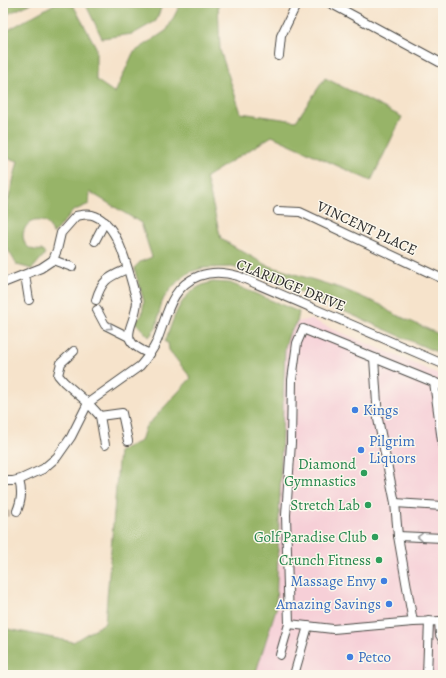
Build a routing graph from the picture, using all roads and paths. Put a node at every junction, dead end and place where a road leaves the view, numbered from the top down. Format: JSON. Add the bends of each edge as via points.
{"nodes":[{"id":1,"x":297,"y":3,"type":"edge"},
{"id":2,"x":330,"y":3,"type":"edge"},
{"id":3,"x":279,"y":56,"type":"dead end"},
{"id":4,"x":443,"y":64,"type":"edge"},
{"id":5,"x":278,"y":211,"type":"dead end"},
{"id":6,"x":105,"y":222,"type":"junction"},
{"id":7,"x":95,"y":241,"type":"dead end"},
{"id":8,"x":53,"y":260,"type":"junction"},
{"id":9,"x":72,"y":267,"type":"dead end"},
{"id":10,"x":128,"y":269,"type":"junction"},
{"id":11,"x":25,"y":275,"type":"junction"},
{"id":12,"x":443,"y":279,"type":"edge"},
{"id":13,"x":3,"y":283,"type":"edge"},
{"id":14,"x":29,"y":300,"type":"dead end"},
{"id":15,"x":96,"y":300,"type":"dead end"},
{"id":16,"x":97,"y":310,"type":"dead end"},
{"id":17,"x":129,"y":337,"type":"junction"},
{"id":18,"x":74,"y":351,"type":"dead end"},
{"id":19,"x":150,"y":354,"type":"junction"},
{"id":20,"x":374,"y":358,"type":"junction"},
{"id":21,"x":443,"y":364,"type":"edge"},
{"id":22,"x":434,"y":382,"type":"junction"},
{"id":23,"x":443,"y":386,"type":"edge"},
{"id":24,"x":88,"y":403,"type":"junction"},
{"id":25,"x":100,"y":416,"type":"junction"},
{"id":26,"x":128,"y":441,"type":"dead end"},
{"id":27,"x":105,"y":446,"type":"dead end"},
{"id":28,"x":443,"y":448,"type":"edge"},
{"id":29,"x":19,"y":480,"type":"junction"},
{"id":30,"x":3,"y":481,"type":"edge"},
{"id":31,"x":395,"y":503,"type":"junction"},
{"id":32,"x":443,"y":506,"type":"edge"},
{"id":33,"x":17,"y":510,"type":"dead end"},
{"id":34,"x":398,"y":536,"type":"junction"},
{"id":35,"x":443,"y":538,"type":"edge"},
{"id":36,"x":429,"y":621,"type":"junction"},
{"id":37,"x":441,"y":621,"type":"edge"},
{"id":38,"x":413,"y":622,"type":"junction"},
{"id":39,"x":289,"y":624,"type":"junction"},
{"id":40,"x":308,"y":626,"type":"junction"},
{"id":41,"x":443,"y":640,"type":"edge"},
{"id":42,"x":280,"y":655,"type":"dead end"},
{"id":43,"x":294,"y":675,"type":"edge"},
{"id":44,"x":427,"y":675,"type":"edge"}],
"edges":[{"from":1,"to":3,"type":"street","via":[[281,36]]},
{"from":2,"to":4,"type":"street"},
{"from":5,"to":12,"type":"street","name":"VINCENT PLACE","via":[[300,212]]},
{"from":6,"to":7,"type":"street"},
{"from":6,"to":8,"type":"street","via":[[90,214],[76,216],[61,233]]},
{"from":6,"to":10,"type":"street","via":[[118,239]]},
{"from":8,"to":9,"type":"street"},
{"from":8,"to":11,"type":"street"},
{"from":10,"to":15,"type":"street","via":[[108,278]]},
{"from":10,"to":17,"type":"street","via":[[137,300],[137,310],[130,326]]},
{"from":11,"to":13,"type":"street"},
{"from":11,"to":14,"type":"street"},
{"from":16,"to":17,"type":"street","one_way":true,"via":[[105,325]]},
{"from":17,"to":19,"type":"street","via":[[137,349]]},
{"from":18,"to":24,"type":"street","via":[[61,363],[58,374]]},
{"from":19,"to":21,"type":"street","name":"CLARIDGE DRIVE","via":[[169,306],[180,289],[190,280],[210,273],[224,272]]},
{"from":19,"to":24,"type":"street","name":"CLARIDGE DRIVE","via":[[140,366]]},
{"from":20,"to":22,"type":"street"},
{"from":20,"to":31,"type":"street","via":[[378,419]]},
{"from":20,"to":39,"type":"street","via":[[303,329],[297,343],[292,380],[286,515]]},
{"from":22,"to":23,"type":"street"},
{"from":22,"to":28,"type":"street"},
{"from":24,"to":25,"type":"street"},
{"from":24,"to":29,"type":"street","via":[[72,437],[57,457],[43,468]]},
{"from":25,"to":26,"type":"street","via":[[122,413]]},
{"from":25,"to":27,"type":"street"},
{"from":29,"to":30,"type":"street"},
{"from":29,"to":33,"type":"street","via":[[22,491]]},
{"from":31,"to":32,"type":"street"},
{"from":31,"to":34,"type":"street"},
{"from":35,"to":34,"type":"street","one_way":true},
{"from":34,"to":38,"type":"street"},
{"from":36,"to":37,"type":"street"},
{"from":36,"to":38,"type":"street"},
{"from":36,"to":44,"type":"street"},
{"from":37,"to":41,"type":"street","via":[[440,635]]},
{"from":38,"to":40,"type":"street","via":[[333,629]]},
{"from":39,"to":40,"type":"street"},
{"from":39,"to":42,"type":"street"},
{"from":40,"to":43,"type":"street"}]}
